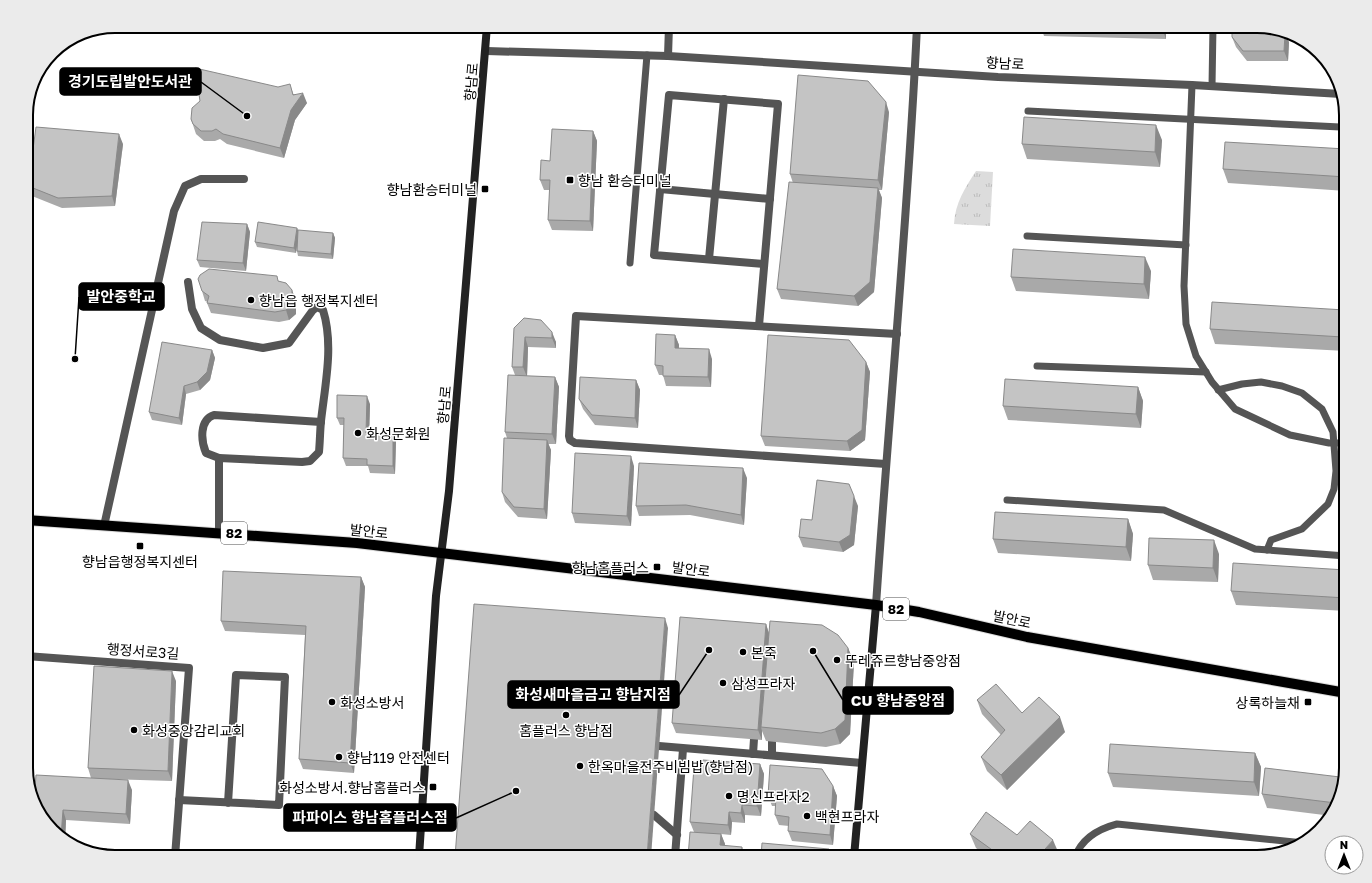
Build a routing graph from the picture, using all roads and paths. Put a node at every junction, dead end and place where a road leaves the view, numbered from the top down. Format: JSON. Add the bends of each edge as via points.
{"nodes":[{"id":1,"x":487,"y":33,"type":"edge"},
{"id":2,"x":669,"y":33,"type":"edge"},
{"id":3,"x":918,"y":33,"type":"edge"},
{"id":4,"x":1213,"y":33,"type":"edge"},
{"id":5,"x":487,"y":50,"type":"junction"},
{"id":6,"x":647,"y":55,"type":"junction"},
{"id":7,"x":668,"y":56,"type":"junction"},
{"id":8,"x":915,"y":70,"type":"junction"},
{"id":9,"x":1192,"y":85,"type":"junction"},
{"id":10,"x":1212,"y":86,"type":"junction"},
{"id":11,"x":1336,"y":94,"type":"edge"},
{"id":12,"x":724,"y":100,"type":"junction"},
{"id":13,"x":1028,"y":110,"type":"dead end"},
{"id":14,"x":1191,"y":120,"type":"junction"},
{"id":15,"x":1339,"y":128,"type":"edge"},
{"id":16,"x":244,"y":179,"type":"dead end"},
{"id":17,"x":660,"y":189,"type":"junction"},
{"id":18,"x":715,"y":194,"type":"junction"},
{"id":19,"x":770,"y":199,"type":"junction"},
{"id":20,"x":1027,"y":236,"type":"dead end"},
{"id":21,"x":1186,"y":245,"type":"junction"},
{"id":22,"x":709,"y":259,"type":"junction"},
{"id":23,"x":630,"y":263,"type":"dead end"},
{"id":24,"x":764,"y":264,"type":"junction"},
{"id":25,"x":188,"y":282,"type":"dead end"},
{"id":26,"x":759,"y":326,"type":"junction"},
{"id":27,"x":897,"y":334,"type":"junction"},
{"id":28,"x":1037,"y":366,"type":"dead end"},
{"id":29,"x":1206,"y":372,"type":"junction"},
{"id":30,"x":1218,"y":390,"type":"junction"},
{"id":31,"x":321,"y":422,"type":"junction"},
{"id":32,"x":1335,"y":443,"type":"junction"},
{"id":33,"x":1339,"y":443,"type":"edge"},
{"id":34,"x":219,"y":458,"type":"junction"},
{"id":35,"x":886,"y":464,"type":"junction"},
{"id":36,"x":1007,"y":500,"type":"dead end"},
{"id":37,"x":33,"y":521,"type":"edge"},
{"id":38,"x":104,"y":526,"type":"junction"},
{"id":39,"x":219,"y":532,"type":"junction"},
{"id":40,"x":1267,"y":550,"type":"junction"},
{"id":41,"x":441,"y":554,"type":"junction"},
{"id":42,"x":1339,"y":555,"type":"edge"},
{"id":43,"x":876,"y":605,"type":"junction"},
{"id":44,"x":33,"y":657,"type":"edge"},
{"id":45,"x":1339,"y":692,"type":"edge"},
{"id":46,"x":754,"y":739,"type":"edge"},
{"id":47,"x":772,"y":742,"type":"edge"},
{"id":48,"x":659,"y":746,"type":"dead end"},
{"id":49,"x":683,"y":749,"type":"junction"},
{"id":50,"x":753,"y":754,"type":"junction"},
{"id":51,"x":772,"y":755,"type":"junction"},
{"id":52,"x":862,"y":763,"type":"junction"},
{"id":53,"x":179,"y":800,"type":"junction"},
{"id":54,"x":228,"y":803,"type":"junction"},
{"id":55,"x":654,"y":816,"type":"dead end"},
{"id":56,"x":677,"y":835,"type":"junction"},
{"id":57,"x":1293,"y":842,"type":"edge"},
{"id":58,"x":175,"y":850,"type":"edge"},
{"id":59,"x":419,"y":850,"type":"edge"},
{"id":60,"x":676,"y":850,"type":"edge"},
{"id":61,"x":855,"y":850,"type":"edge"},
{"id":62,"x":1080,"y":850,"type":"edge"}],
"edges":[{"from":1,"to":5,"type":"street","name":"향남로"},
{"from":2,"to":7,"type":"street"},
{"from":3,"to":8,"type":"street"},
{"from":4,"to":10,"type":"lane"},
{"from":5,"to":6,"type":"street","name":"향남로"},
{"from":5,"to":41,"type":"street","name":"향남로","via":[[449,491]]},
{"from":6,"to":7,"type":"street","name":"향남로"},
{"from":6,"to":23,"type":"lane"},
{"from":7,"to":8,"type":"street","name":"향남로"},
{"from":8,"to":9,"type":"street","name":"향남로","via":[[998,77]]},
{"from":8,"to":27,"type":"street"},
{"from":9,"to":10,"type":"street","name":"향남로"},
{"from":9,"to":14,"type":"lane"},
{"from":10,"to":11,"type":"street","name":"향남로"},
{"from":12,"to":17,"type":"street","via":[[669,96]]},
{"from":12,"to":18,"type":"street"},
{"from":12,"to":19,"type":"street","via":[[778,104]]},
{"from":13,"to":14,"type":"lane"},
{"from":14,"to":15,"type":"lane"},
{"from":14,"to":21,"type":"lane"},
{"from":16,"to":38,"type":"street","via":[[201,179],[185,186],[174,211]]},
{"from":17,"to":18,"type":"street"},
{"from":17,"to":22,"type":"street","via":[[654,255]]},
{"from":18,"to":19,"type":"street"},
{"from":18,"to":22,"type":"street"},
{"from":19,"to":24,"type":"street"},
{"from":20,"to":21,"type":"lane"},
{"from":21,"to":29,"type":"lane","via":[[1186,324],[1196,356]]},
{"from":22,"to":24,"type":"street"},
{"from":24,"to":26,"type":"street"},
{"from":25,"to":31,"type":"street","via":[[192,309],[201,328],[220,340],[263,348],[289,343],[313,310],[317,307],[323,310],[328,348]]},
{"from":26,"to":27,"type":"street"},
{"from":26,"to":35,"type":"street","via":[[576,316],[570,440],[580,444]]},
{"from":27,"to":35,"type":"street"},
{"from":28,"to":29,"type":"lane"},
{"from":29,"to":30,"type":"lane"},
{"from":30,"to":32,"type":"lane","via":[[1235,409],[1260,422],[1290,435]]},
{"from":30,"to":32,"type":"lane","via":[[1261,382],[1302,393],[1322,409],[1333,432]]},
{"from":31,"to":34,"type":"street","via":[[319,452],[310,461]]},
{"from":31,"to":34,"type":"street","via":[[214,415],[208,417],[203,424],[202,445],[206,453]]},
{"from":32,"to":33,"type":"lane"},
{"from":32,"to":40,"type":"lane","via":[[1334,489],[1328,504],[1302,529],[1271,540]]},
{"from":34,"to":39,"type":"street"},
{"from":35,"to":43,"type":"street"},
{"from":36,"to":40,"type":"lane","via":[[1164,510],[1254,549]]},
{"from":37,"to":38,"type":"main road","name":"발안로","number":"82"},
{"from":38,"to":39,"type":"main road","name":"발안로","number":"82"},
{"from":39,"to":41,"type":"main road","name":"발안로","number":"82","via":[[357,543]]},
{"from":40,"to":42,"type":"lane"},
{"from":41,"to":43,"type":"main road","name":"발안로","number":"82"},
{"from":41,"to":59,"type":"street","name":"향남로"},
{"from":43,"to":45,"type":"main road","name":"발안로","number":"82","via":[[919,612],[1027,637]]},
{"from":43,"to":52,"type":"street"},
{"from":44,"to":53,"type":"street","name":"행정서로3길","via":[[188,668]]},
{"from":46,"to":50,"type":"street"},
{"from":47,"to":51,"type":"street"},
{"from":48,"to":49,"type":"street"},
{"from":49,"to":50,"type":"street"},
{"from":49,"to":56,"type":"street"},
{"from":50,"to":51,"type":"street"},
{"from":51,"to":52,"type":"street"},
{"from":52,"to":61,"type":"street"},
{"from":53,"to":54,"type":"street"},
{"from":53,"to":58,"type":"street","name":"행정서로3길"},
{"from":54,"to":54,"type":"street","via":[[279,805],[285,677],[236,675]]},
{"from":55,"to":56,"type":"street"},
{"from":56,"to":60,"type":"street"},
{"from":57,"to":62,"type":"lane","via":[[1117,824],[1104,827],[1089,836]]}]}
